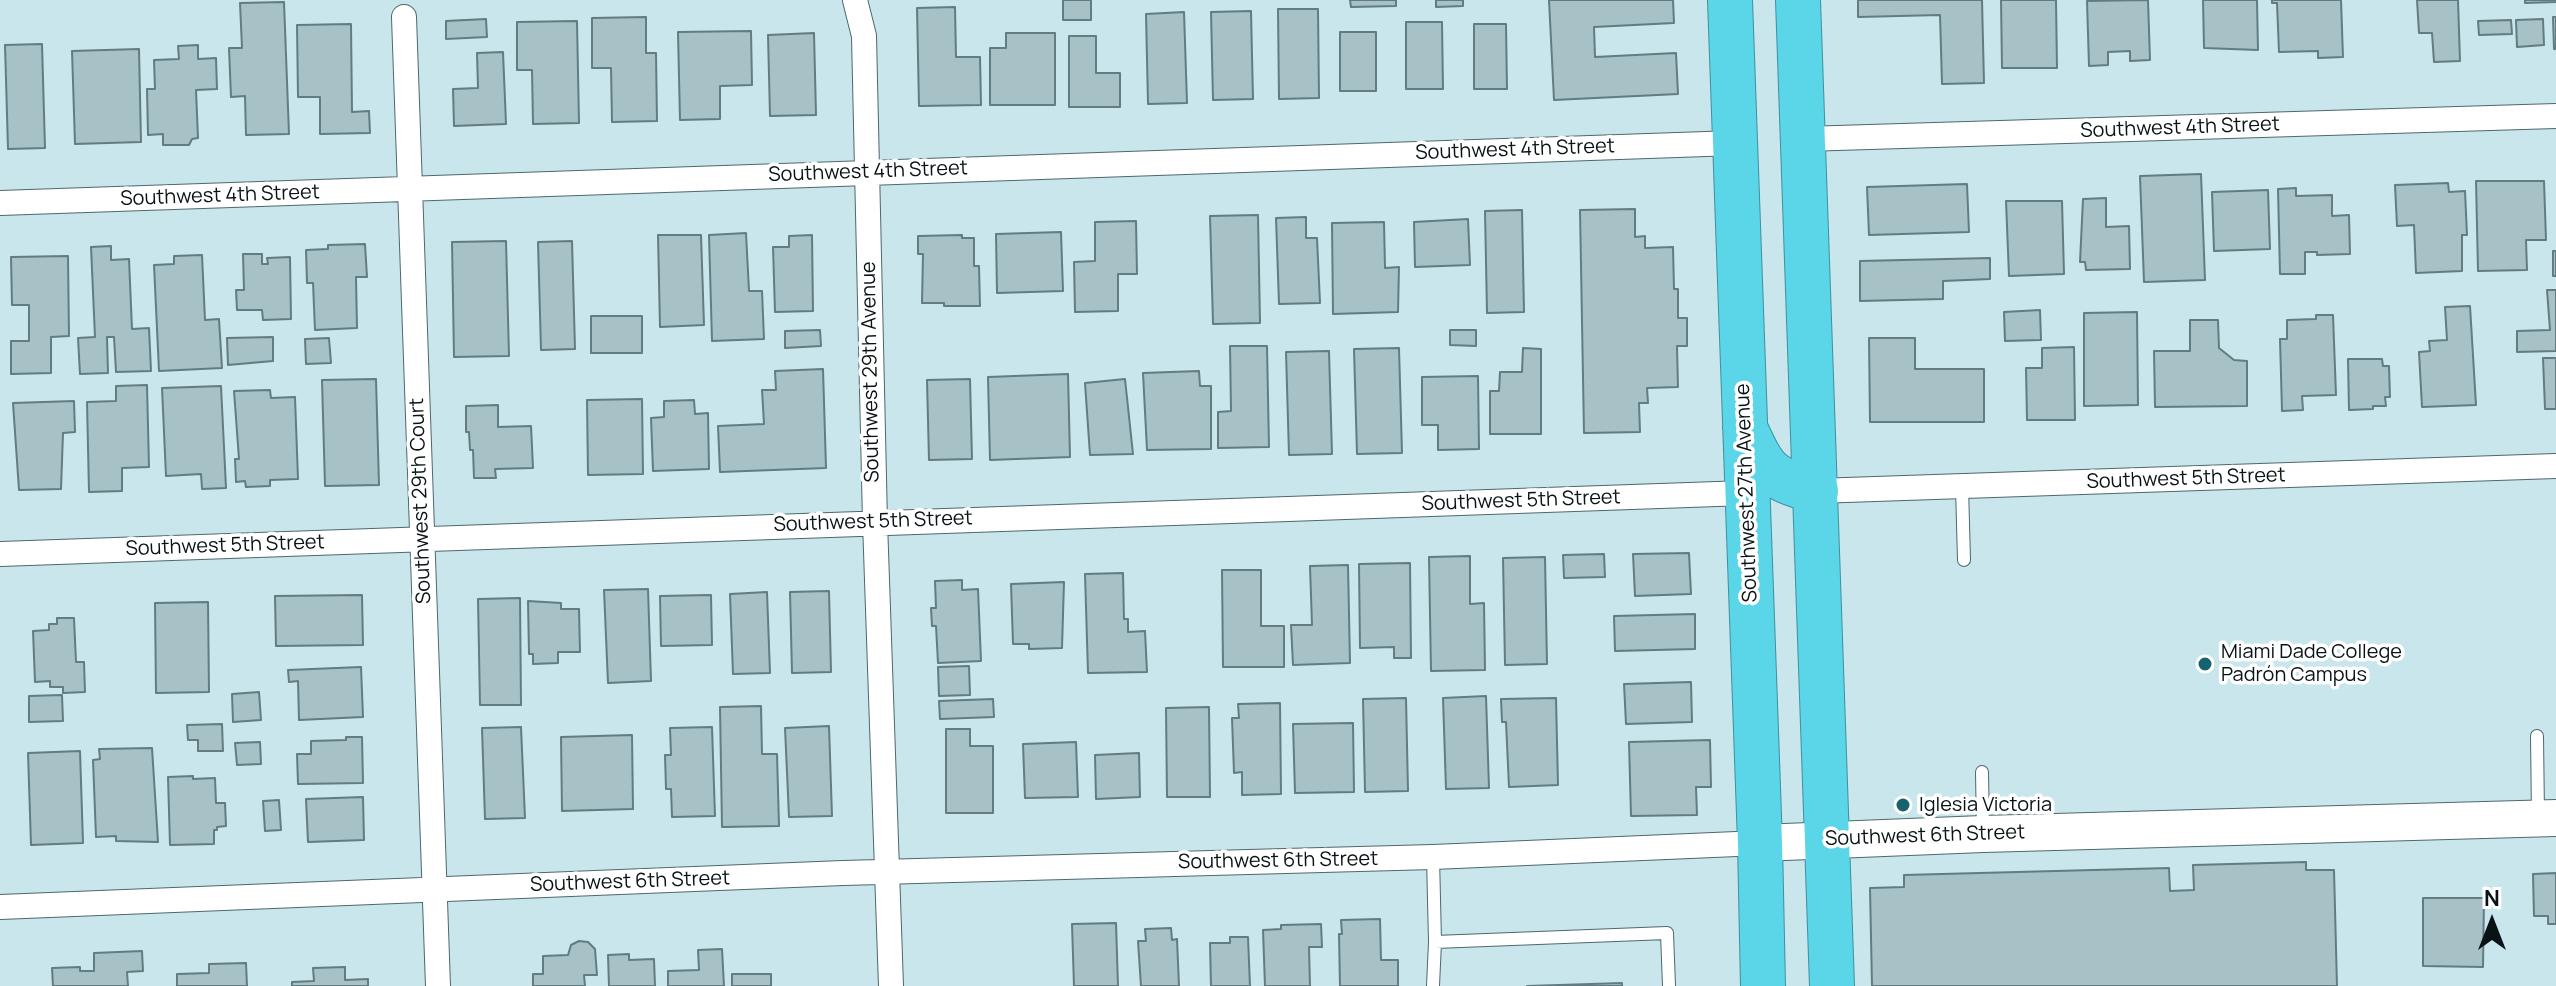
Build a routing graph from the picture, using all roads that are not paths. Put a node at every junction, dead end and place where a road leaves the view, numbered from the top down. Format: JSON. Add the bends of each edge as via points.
{"nodes":[{"id":1,"x":855,"y":0,"type":"edge"},
{"id":2,"x":1730,"y":0,"type":"edge"},
{"id":3,"x":1798,"y":0,"type":"edge"},
{"id":4,"x":404,"y":17,"type":"dead end"},
{"id":5,"x":1733,"y":67,"type":"junction"},
{"id":6,"x":2556,"y":116,"type":"edge"},
{"id":7,"x":1804,"y":139,"type":"junction"},
{"id":8,"x":1735,"y":143,"type":"junction"},
{"id":9,"x":867,"y":172,"type":"junction"},
{"id":10,"x":410,"y":189,"type":"junction"},
{"id":11,"x":0,"y":203,"type":"edge"},
{"id":12,"x":1745,"y":428,"type":"junction"},
{"id":13,"x":2556,"y":466,"type":"edge"},
{"id":14,"x":1962,"y":487,"type":"junction"},
{"id":15,"x":1816,"y":491,"type":"junction"},
{"id":16,"x":1746,"y":493,"type":"junction"},
{"id":17,"x":875,"y":522,"type":"junction"},
{"id":18,"x":423,"y":539,"type":"junction"},
{"id":19,"x":0,"y":554,"type":"edge"},
{"id":20,"x":1964,"y":560,"type":"dead end"},
{"id":21,"x":2537,"y":736,"type":"dead end"},
{"id":22,"x":1982,"y":772,"type":"dead end"},
{"id":23,"x":2547,"y":818,"type":"edge"},
{"id":24,"x":1983,"y":834,"type":"junction"},
{"id":25,"x":1826,"y":840,"type":"junction"},
{"id":26,"x":1760,"y":843,"type":"junction"},
{"id":27,"x":1433,"y":857,"type":"junction"},
{"id":28,"x":887,"y":872,"type":"junction"},
{"id":29,"x":435,"y":891,"type":"junction"},
{"id":30,"x":0,"y":907,"type":"edge"},
{"id":31,"x":1435,"y":942,"type":"junction"},
{"id":32,"x":438,"y":986,"type":"edge"},
{"id":33,"x":891,"y":986,"type":"edge"},
{"id":34,"x":1433,"y":986,"type":"edge"},
{"id":35,"x":1669,"y":986,"type":"edge"},
{"id":36,"x":1763,"y":986,"type":"edge"},
{"id":37,"x":1832,"y":986,"type":"edge"}],
"edges":[{"from":1,"to":9,"type":"street","name":"Southwest 29th Avenue","via":[[864,36]]},
{"from":2,"to":5,"type":"highway","name":"Southwest 27th Avenue"},
{"from":3,"to":7,"type":"highway"},
{"from":4,"to":10,"type":"street","name":"Southwest 29th Court"},
{"from":5,"to":7,"type":"highway","via":[[1753,116],[1780,135]]},
{"from":5,"to":8,"type":"highway","name":"Southwest 27th Avenue"},
{"from":6,"to":7,"type":"street","name":"Southwest 4th Street"},
{"from":7,"to":15,"type":"highway"},
{"from":8,"to":9,"type":"street","name":"Southwest 4th Street"},
{"from":8,"to":12,"type":"highway","name":"Southwest 27th Avenue"},
{"from":9,"to":10,"type":"street","name":"Southwest 4th Street"},
{"from":9,"to":17,"type":"street","name":"Southwest 29th Avenue"},
{"from":10,"to":11,"type":"street","name":"Southwest 4th Street"},
{"from":10,"to":18,"type":"street","name":"Southwest 29th Court"},
{"from":12,"to":15,"type":"highway","via":[[1764,468],[1790,484]]},
{"from":12,"to":16,"type":"highway","name":"Southwest 27th Avenue"},
{"from":13,"to":14,"type":"street","name":"Southwest 5th Street"},
{"from":14,"to":15,"type":"street","name":"Southwest 5th Street"},
{"from":14,"to":20,"type":"lane"},
{"from":15,"to":25,"type":"highway"},
{"from":16,"to":17,"type":"street","name":"Southwest 5th Street"},
{"from":16,"to":26,"type":"highway","name":"Southwest 27th Avenue"},
{"from":17,"to":18,"type":"street","name":"Southwest 5th Street"},
{"from":17,"to":28,"type":"street","name":"Southwest 29th Avenue"},
{"from":18,"to":19,"type":"street","name":"Southwest 5th Street"},
{"from":18,"to":29,"type":"street","name":"Southwest 29th Court"},
{"from":21,"to":23,"type":"lane"},
{"from":22,"to":24,"type":"lane"},
{"from":23,"to":24,"type":"street","name":"Southwest 6th Street"},
{"from":24,"to":25,"type":"street","name":"Southwest 6th Street"},
{"from":25,"to":26,"type":"street","name":"Southwest 6th Street"},
{"from":25,"to":37,"type":"highway"},
{"from":26,"to":27,"type":"street","name":"Southwest 6th Street"},
{"from":26,"to":36,"type":"highway","name":"Southwest 27th Avenue"},
{"from":27,"to":28,"type":"street","name":"Southwest 6th Street"},
{"from":27,"to":31,"type":"lane"},
{"from":28,"to":29,"type":"street","name":"Southwest 6th Street"},
{"from":28,"to":33,"type":"street","name":"Southwest 29th Avenue"},
{"from":29,"to":30,"type":"street","name":"Southwest 6th Street"},
{"from":29,"to":32,"type":"street","name":"Southwest 29th Court"},
{"from":31,"to":34,"type":"lane"},
{"from":31,"to":35,"type":"lane","via":[[1667,933]]}]}
